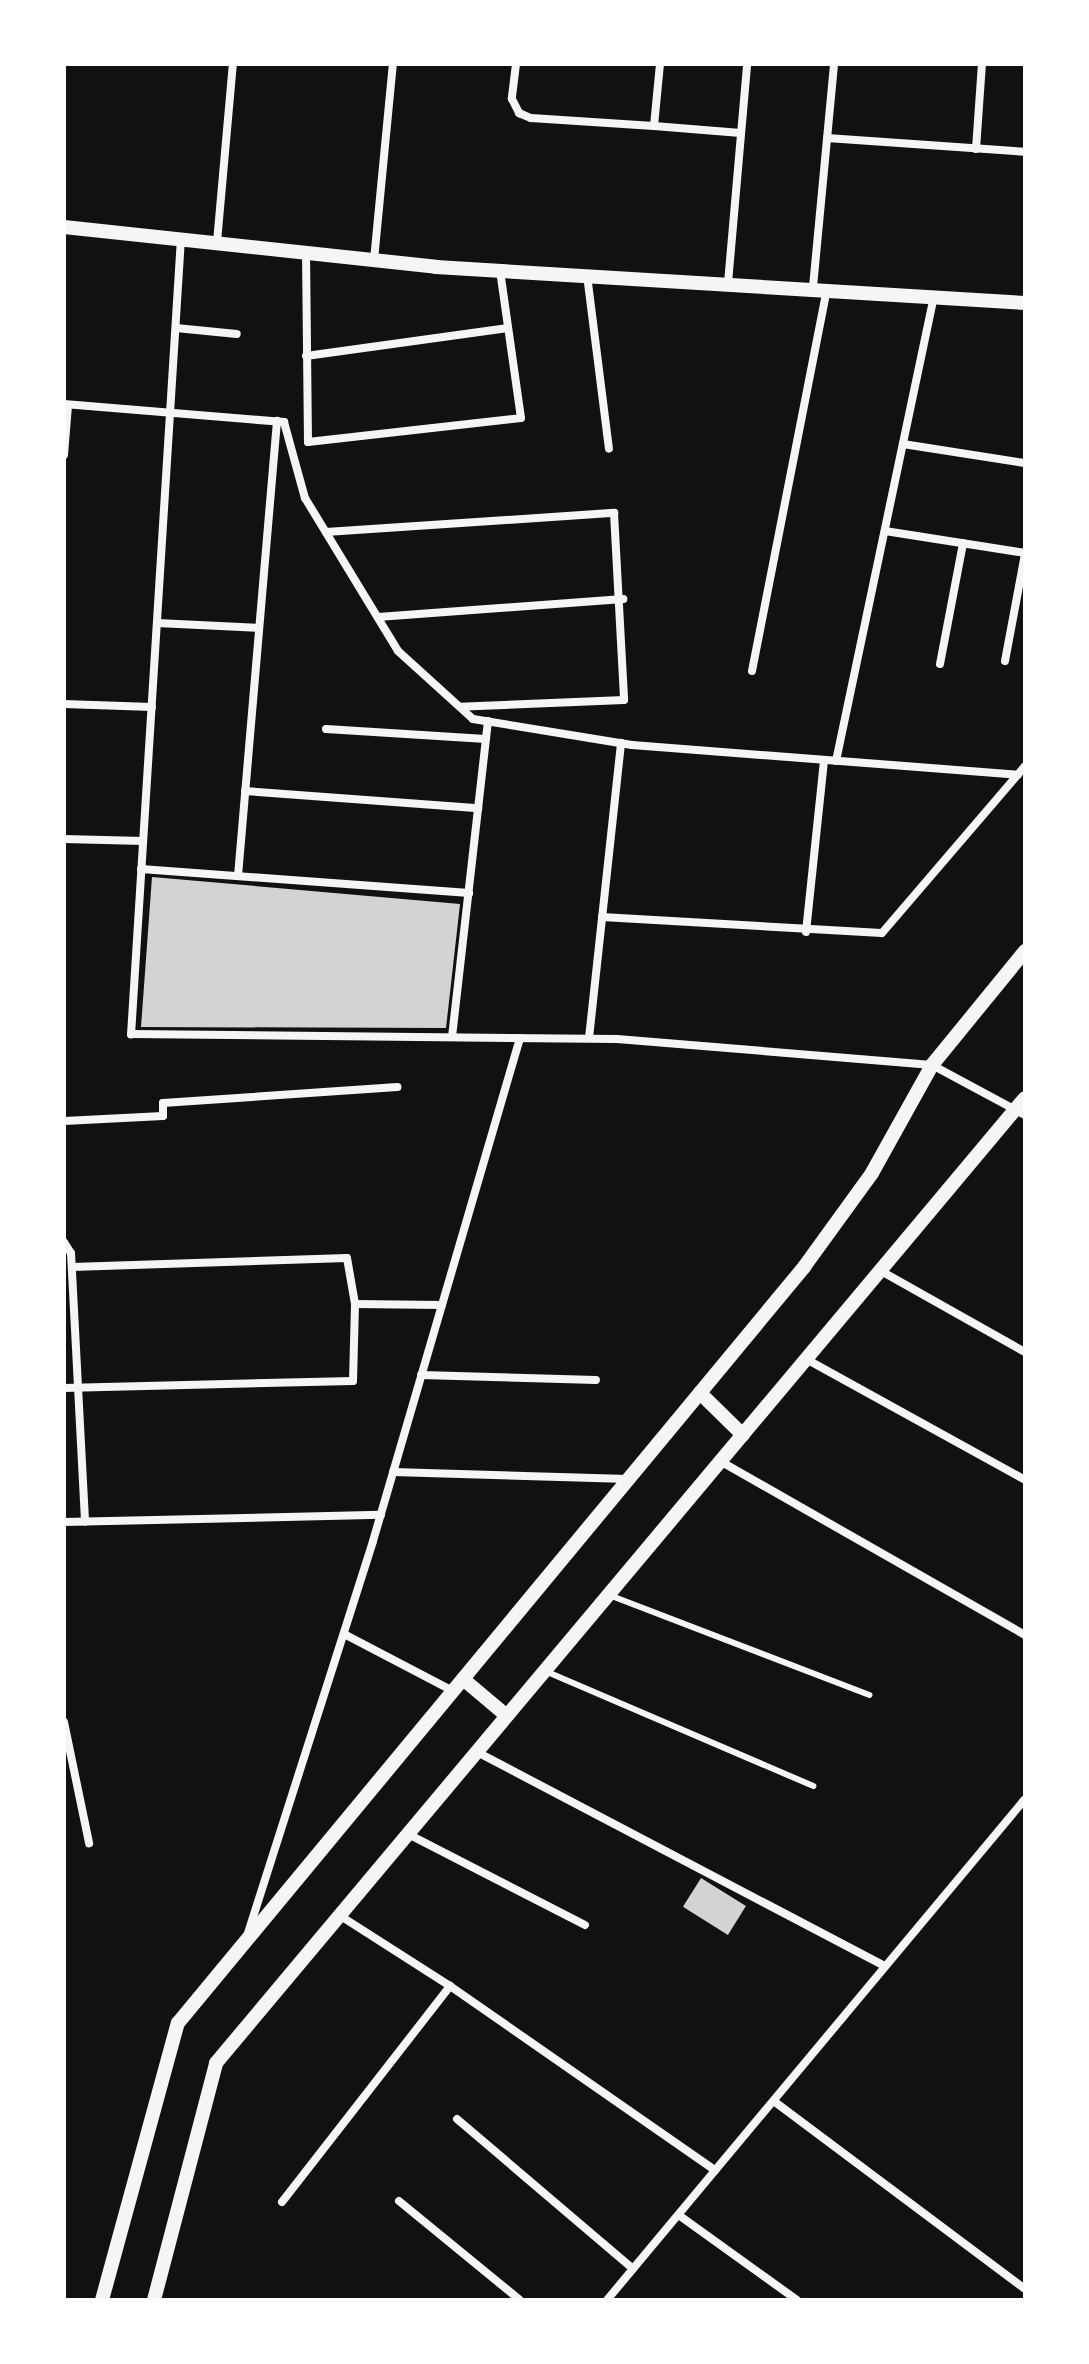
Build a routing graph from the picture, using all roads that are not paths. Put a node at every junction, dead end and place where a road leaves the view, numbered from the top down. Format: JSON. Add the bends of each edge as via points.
{"nodes":[{"id":1,"x":233,"y":64,"type":"edge"},
{"id":2,"x":393,"y":64,"type":"edge"},
{"id":3,"x":516,"y":64,"type":"edge"},
{"id":4,"x":660,"y":64,"type":"edge"},
{"id":5,"x":747,"y":64,"type":"edge"},
{"id":6,"x":834,"y":64,"type":"edge"},
{"id":7,"x":982,"y":64,"type":"edge"},
{"id":8,"x":654,"y":126,"type":"junction"},
{"id":9,"x":741,"y":133,"type":"junction"},
{"id":10,"x":827,"y":138,"type":"junction"},
{"id":11,"x":976,"y":149,"type":"junction"},
{"id":12,"x":1025,"y":152,"type":"edge"},
{"id":13,"x":64,"y":227,"type":"edge"},
{"id":14,"x":181,"y":238,"type":"junction"},
{"id":15,"x":217,"y":242,"type":"junction"},
{"id":16,"x":306,"y":252,"type":"junction"},
{"id":17,"x":374,"y":260,"type":"junction"},
{"id":18,"x":500,"y":270,"type":"junction"},
{"id":19,"x":587,"y":275,"type":"junction"},
{"id":20,"x":728,"y":283,"type":"junction"},
{"id":21,"x":820,"y":288,"type":"junction"},
{"id":22,"x":934,"y":295,"type":"junction"},
{"id":23,"x":1025,"y":303,"type":"edge"},
{"id":24,"x":176,"y":328,"type":"junction"},
{"id":25,"x":508,"y":328,"type":"junction"},
{"id":26,"x":237,"y":334,"type":"dead end"},
{"id":27,"x":306,"y":356,"type":"junction"},
{"id":28,"x":66,"y":405,"type":"edge"},
{"id":29,"x":170,"y":412,"type":"junction"},
{"id":30,"x":277,"y":421,"type":"junction"},
{"id":31,"x":903,"y":444,"type":"junction"},
{"id":32,"x":609,"y":449,"type":"dead end"},
{"id":33,"x":64,"y":455,"type":"edge"},
{"id":34,"x":1025,"y":463,"type":"edge"},
{"id":35,"x":885,"y":531,"type":"junction"},
{"id":36,"x":326,"y":532,"type":"junction"},
{"id":37,"x":963,"y":543,"type":"junction"},
{"id":38,"x":1025,"y":553,"type":"edge"},
{"id":39,"x":623,"y":599,"type":"junction"},
{"id":40,"x":378,"y":617,"type":"junction"},
{"id":41,"x":157,"y":623,"type":"junction"},
{"id":42,"x":259,"y":628,"type":"junction"},
{"id":43,"x":1005,"y":661,"type":"dead end"},
{"id":44,"x":940,"y":664,"type":"dead end"},
{"id":45,"x":752,"y":671,"type":"dead end"},
{"id":46,"x":64,"y":704,"type":"edge"},
{"id":47,"x":152,"y":707,"type":"junction"},
{"id":48,"x":460,"y":707,"type":"junction"},
{"id":49,"x":488,"y":721,"type":"junction"},
{"id":50,"x":326,"y":729,"type":"dead end"},
{"id":51,"x":486,"y":739,"type":"junction"},
{"id":52,"x":621,"y":743,"type":"junction"},
{"id":53,"x":824,"y":760,"type":"junction"},
{"id":54,"x":836,"y":761,"type":"junction"},
{"id":55,"x":1025,"y":766,"type":"edge"},
{"id":56,"x":1018,"y":775,"type":"junction"},
{"id":57,"x":245,"y":791,"type":"junction"},
{"id":58,"x":478,"y":808,"type":"junction"},
{"id":59,"x":64,"y":839,"type":"edge"},
{"id":60,"x":143,"y":841,"type":"junction"},
{"id":61,"x":141,"y":869,"type":"junction"},
{"id":62,"x":238,"y":876,"type":"junction"},
{"id":63,"x":469,"y":893,"type":"junction"},
{"id":64,"x":602,"y":917,"type":"junction"},
{"id":65,"x":806,"y":932,"type":"junction"},
{"id":66,"x":1025,"y":951,"type":"edge"},
{"id":67,"x":452,"y":1037,"type":"junction"},
{"id":68,"x":520,"y":1038,"type":"junction"},
{"id":69,"x":589,"y":1038,"type":"junction"},
{"id":70,"x":932,"y":1065,"type":"junction"},
{"id":71,"x":397,"y":1087,"type":"dead end"},
{"id":72,"x":1025,"y":1098,"type":"edge"},
{"id":73,"x":1020,"y":1113,"type":"edge"},
{"id":74,"x":64,"y":1121,"type":"edge"},
{"id":75,"x":64,"y":1242,"type":"edge"},
{"id":76,"x":72,"y":1267,"type":"junction"},
{"id":77,"x":881,"y":1271,"type":"junction"},
{"id":78,"x":355,"y":1304,"type":"junction"},
{"id":79,"x":442,"y":1305,"type":"junction"},
{"id":80,"x":1025,"y":1352,"type":"edge"},
{"id":81,"x":806,"y":1359,"type":"junction"},
{"id":82,"x":421,"y":1375,"type":"junction"},
{"id":83,"x":596,"y":1380,"type":"dead end"},
{"id":84,"x":78,"y":1387,"type":"junction"},
{"id":85,"x":64,"y":1388,"type":"edge"},
{"id":86,"x":700,"y":1393,"type":"junction"},
{"id":87,"x":743,"y":1435,"type":"junction"},
{"id":88,"x":720,"y":1461,"type":"junction"},
{"id":89,"x":393,"y":1472,"type":"junction"},
{"id":90,"x":628,"y":1479,"type":"junction"},
{"id":91,"x":1025,"y":1480,"type":"edge"},
{"id":92,"x":381,"y":1515,"type":"junction"},
{"id":93,"x":64,"y":1522,"type":"edge"},
{"id":94,"x":85,"y":1522,"type":"junction"},
{"id":95,"x":609,"y":1595,"type":"junction"},
{"id":96,"x":344,"y":1634,"type":"junction"},
{"id":97,"x":1025,"y":1635,"type":"edge"},
{"id":98,"x":545,"y":1671,"type":"junction"},
{"id":99,"x":463,"y":1679,"type":"junction"},
{"id":100,"x":453,"y":1691,"type":"junction"},
{"id":101,"x":869,"y":1695,"type":"dead end"},
{"id":102,"x":507,"y":1716,"type":"junction"},
{"id":103,"x":64,"y":1722,"type":"edge"},
{"id":104,"x":477,"y":1752,"type":"junction"},
{"id":105,"x":813,"y":1786,"type":"dead end"},
{"id":106,"x":1025,"y":1799,"type":"edge"},
{"id":107,"x":407,"y":1834,"type":"junction"},
{"id":108,"x":89,"y":1843,"type":"dead end"},
{"id":109,"x":338,"y":1915,"type":"junction"},
{"id":110,"x":585,"y":1925,"type":"dead end"},
{"id":111,"x":245,"y":1942,"type":"junction"},
{"id":112,"x":883,"y":1965,"type":"junction"},
{"id":113,"x":450,"y":1986,"type":"junction"},
{"id":114,"x":775,"y":2102,"type":"junction"},
{"id":115,"x":457,"y":2119,"type":"dead end"},
{"id":116,"x":715,"y":2170,"type":"junction"},
{"id":117,"x":399,"y":2201,"type":"dead end"},
{"id":118,"x":282,"y":2202,"type":"dead end"},
{"id":119,"x":680,"y":2216,"type":"junction"},
{"id":120,"x":633,"y":2269,"type":"junction"},
{"id":121,"x":1025,"y":2289,"type":"edge"},
{"id":122,"x":609,"y":2299,"type":"edge"},
{"id":123,"x":102,"y":2300,"type":"edge"},
{"id":124,"x":154,"y":2300,"type":"edge"},
{"id":125,"x":520,"y":2300,"type":"edge"},
{"id":126,"x":797,"y":2300,"type":"edge"}],
"edges":[{"from":1,"to":15,"type":"street"},
{"from":2,"to":17,"type":"street"},
{"from":3,"to":8,"type":"street","via":[[512,99],[519,113]]},
{"from":4,"to":8,"type":"street"},
{"from":5,"to":9,"type":"street"},
{"from":6,"to":10,"type":"street"},
{"from":7,"to":11,"type":"street"},
{"from":8,"to":9,"type":"street"},
{"from":9,"to":20,"type":"street"},
{"from":10,"to":11,"type":"street"},
{"from":10,"to":21,"type":"street"},
{"from":11,"to":12,"type":"street"},
{"from":13,"to":14,"type":"street"},
{"from":14,"to":15,"type":"street"},
{"from":14,"to":24,"type":"street"},
{"from":15,"to":16,"type":"street"},
{"from":16,"to":17,"type":"street"},
{"from":16,"to":27,"type":"street"},
{"from":17,"to":18,"type":"street"},
{"from":18,"to":19,"type":"street"},
{"from":18,"to":25,"type":"street"},
{"from":19,"to":20,"type":"street"},
{"from":19,"to":32,"type":"street"},
{"from":20,"to":21,"type":"street"},
{"from":21,"to":22,"type":"street"},
{"from":21,"to":45,"type":"street"},
{"from":22,"to":23,"type":"street"},
{"from":22,"to":31,"type":"street"},
{"from":24,"to":26,"type":"street"},
{"from":24,"to":29,"type":"street"},
{"from":25,"to":27,"type":"street"},
{"from":25,"to":27,"type":"street","via":[[521,418],[308,442]]},
{"from":28,"to":29,"type":"street"},
{"from":28,"to":33,"type":"street"},
{"from":29,"to":30,"type":"street"},
{"from":29,"to":41,"type":"street"},
{"from":30,"to":36,"type":"street","via":[[284,422],[305,498]]},
{"from":30,"to":42,"type":"street"},
{"from":31,"to":34,"type":"street"},
{"from":31,"to":35,"type":"street"},
{"from":35,"to":37,"type":"street"},
{"from":35,"to":54,"type":"street"},
{"from":36,"to":39,"type":"street","via":[[605,510],[619,521]]},
{"from":36,"to":40,"type":"street"},
{"from":37,"to":38,"type":"street"},
{"from":37,"to":44,"type":"street"},
{"from":38,"to":43,"type":"street"},
{"from":39,"to":40,"type":"street"},
{"from":39,"to":48,"type":"street","via":[[624,700]]},
{"from":40,"to":48,"type":"street","via":[[398,651]]},
{"from":41,"to":42,"type":"street"},
{"from":41,"to":47,"type":"street"},
{"from":42,"to":57,"type":"street"},
{"from":46,"to":47,"type":"street"},
{"from":47,"to":60,"type":"street"},
{"from":48,"to":49,"type":"street","via":[[473,719]]},
{"from":49,"to":51,"type":"street"},
{"from":49,"to":52,"type":"street"},
{"from":50,"to":51,"type":"street"},
{"from":51,"to":58,"type":"street"},
{"from":52,"to":53,"type":"street"},
{"from":52,"to":64,"type":"street"},
{"from":53,"to":54,"type":"street"},
{"from":53,"to":65,"type":"street"},
{"from":54,"to":56,"type":"street"},
{"from":55,"to":56,"type":"street"},
{"from":56,"to":65,"type":"street","via":[[882,933]]},
{"from":57,"to":58,"type":"street"},
{"from":57,"to":62,"type":"street"},
{"from":58,"to":63,"type":"street"},
{"from":59,"to":60,"type":"street"},
{"from":60,"to":61,"type":"street"},
{"from":61,"to":62,"type":"street"},
{"from":61,"to":67,"type":"street","via":[[131,1034]]},
{"from":62,"to":63,"type":"street"},
{"from":63,"to":67,"type":"street"},
{"from":64,"to":65,"type":"street"},
{"from":64,"to":69,"type":"street"},
{"from":66,"to":70,"type":"street"},
{"from":67,"to":68,"type":"street"},
{"from":68,"to":69,"type":"street"},
{"from":68,"to":79,"type":"street"},
{"from":69,"to":70,"type":"street"},
{"from":70,"to":73,"type":"street"},
{"from":70,"to":86,"type":"street","via":[[872,1173],[804,1267]]},
{"from":71,"to":74,"type":"street","via":[[163,1103],[163,1116]]},
{"from":72,"to":73,"type":"street"},
{"from":73,"to":77,"type":"street"},
{"from":75,"to":76,"type":"street"},
{"from":76,"to":78,"type":"street","via":[[347,1258]]},
{"from":76,"to":84,"type":"street"},
{"from":77,"to":80,"type":"street"},
{"from":77,"to":81,"type":"street"},
{"from":78,"to":79,"type":"street"},
{"from":78,"to":84,"type":"street","via":[[353,1381]]},
{"from":79,"to":82,"type":"street"},
{"from":81,"to":87,"type":"street"},
{"from":81,"to":91,"type":"street"},
{"from":82,"to":83,"type":"street"},
{"from":82,"to":89,"type":"street"},
{"from":84,"to":85,"type":"street"},
{"from":84,"to":94,"type":"street"},
{"from":86,"to":87,"type":"street"},
{"from":86,"to":90,"type":"street"},
{"from":87,"to":88,"type":"street"},
{"from":88,"to":95,"type":"street"},
{"from":88,"to":97,"type":"street"},
{"from":89,"to":90,"type":"street"},
{"from":89,"to":92,"type":"street"},
{"from":90,"to":99,"type":"street"},
{"from":92,"to":94,"type":"street"},
{"from":92,"to":96,"type":"street"},
{"from":93,"to":94,"type":"street"},
{"from":95,"to":98,"type":"street"},
{"from":95,"to":101,"type":"lane"},
{"from":96,"to":100,"type":"street"},
{"from":96,"to":111,"type":"street"},
{"from":98,"to":102,"type":"street"},
{"from":98,"to":105,"type":"lane"},
{"from":99,"to":100,"type":"street"},
{"from":99,"to":102,"type":"street"},
{"from":100,"to":111,"type":"street"},
{"from":102,"to":104,"type":"street"},
{"from":103,"to":108,"type":"street"},
{"from":104,"to":107,"type":"street"},
{"from":104,"to":112,"type":"street"},
{"from":106,"to":112,"type":"street"},
{"from":107,"to":109,"type":"street"},
{"from":107,"to":110,"type":"street"},
{"from":109,"to":113,"type":"street"},
{"from":109,"to":124,"type":"street","via":[[216,2063]]},
{"from":111,"to":123,"type":"street","via":[[178,2023]]},
{"from":112,"to":114,"type":"street"},
{"from":113,"to":116,"type":"street"},
{"from":113,"to":118,"type":"street"},
{"from":114,"to":116,"type":"street"},
{"from":114,"to":121,"type":"street"},
{"from":115,"to":120,"type":"street"},
{"from":116,"to":119,"type":"street"},
{"from":117,"to":125,"type":"street"},
{"from":119,"to":120,"type":"street"},
{"from":119,"to":126,"type":"street"},
{"from":120,"to":122,"type":"street"}]}
